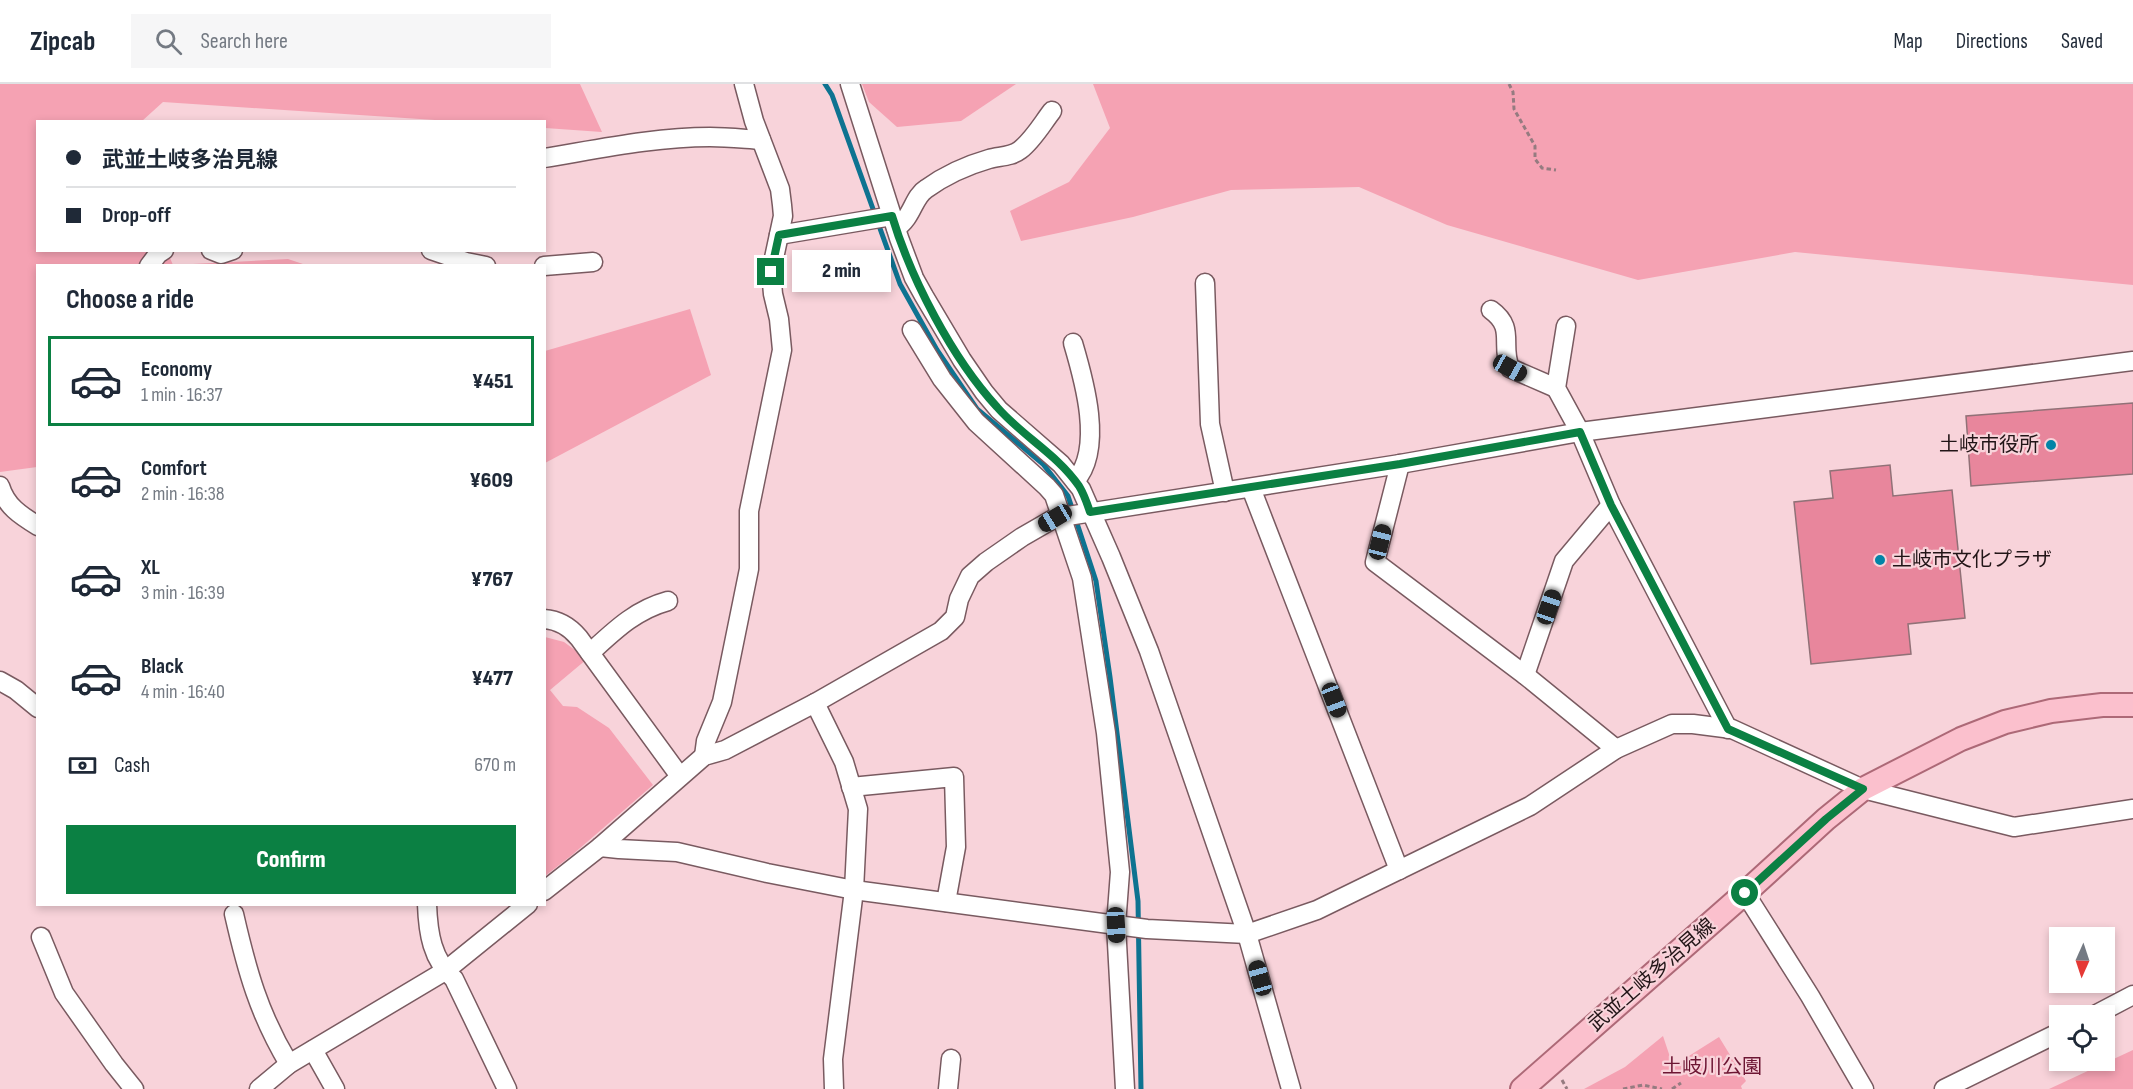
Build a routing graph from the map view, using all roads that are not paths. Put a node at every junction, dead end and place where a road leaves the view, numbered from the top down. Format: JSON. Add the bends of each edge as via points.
{"nodes":[{"id":1,"x":744,"y":84,"type":"edge"},
{"id":2,"x":850,"y":84,"type":"edge"},
{"id":3,"x":1052,"y":111,"type":"dead end"},
{"id":4,"x":761,"y":140,"type":"junction"},
{"id":5,"x":546,"y":158,"type":"edge"},
{"id":6,"x":885,"y":220,"type":"junction"},
{"id":7,"x":779,"y":235,"type":"junction"},
{"id":8,"x":161,"y":252,"type":"edge"},
{"id":9,"x":436,"y":252,"type":"edge"},
{"id":10,"x":593,"y":262,"type":"dead end"},
{"id":11,"x":150,"y":264,"type":"edge"},
{"id":12,"x":477,"y":264,"type":"edge"},
{"id":13,"x":546,"y":266,"type":"edge"},
{"id":14,"x":1205,"y":283,"type":"dead end"},
{"id":15,"x":1491,"y":310,"type":"dead end"},
{"id":16,"x":1566,"y":326,"type":"dead end"},
{"id":17,"x":912,"y":330,"type":"dead end"},
{"id":18,"x":1073,"y":343,"type":"dead end"},
{"id":19,"x":2133,"y":361,"type":"edge"},
{"id":20,"x":1556,"y":388,"type":"junction"},
{"id":21,"x":999,"y":410,"type":"junction"},
{"id":22,"x":975,"y":422,"type":"junction"},
{"id":23,"x":1580,"y":432,"type":"junction"},
{"id":24,"x":1400,"y":464,"type":"junction"},
{"id":25,"x":1075,"y":481,"type":"junction"},
{"id":26,"x":0,"y":486,"type":"edge"},
{"id":27,"x":1251,"y":488,"type":"junction"},
{"id":28,"x":1225,"y":492,"type":"junction"},
{"id":29,"x":1611,"y":505,"type":"junction"},
{"id":30,"x":1074,"y":514,"type":"junction"},
{"id":31,"x":36,"y":525,"type":"edge"},
{"id":32,"x":668,"y":601,"type":"dead end"},
{"id":33,"x":546,"y":619,"type":"edge"},
{"id":34,"x":590,"y":653,"type":"junction"},
{"id":35,"x":1525,"y":675,"type":"junction"},
{"id":36,"x":0,"y":681,"type":"edge"},
{"id":37,"x":815,"y":703,"type":"junction"},
{"id":38,"x":2133,"y":705,"type":"edge"},
{"id":39,"x":36,"y":706,"type":"edge"},
{"id":40,"x":1728,"y":729,"type":"junction"},
{"id":41,"x":1616,"y":749,"type":"junction"},
{"id":42,"x":704,"y":756,"type":"junction"},
{"id":43,"x":680,"y":775,"type":"junction"},
{"id":44,"x":851,"y":787,"type":"junction"},
{"id":45,"x":1863,"y":789,"type":"junction"},
{"id":46,"x":2133,"y":809,"type":"edge"},
{"id":47,"x":600,"y":847,"type":"junction"},
{"id":48,"x":1399,"y":870,"type":"junction"},
{"id":49,"x":546,"y":889,"type":"edge"},
{"id":50,"x":854,"y":890,"type":"junction"},
{"id":51,"x":1745,"y":893,"type":"junction"},
{"id":52,"x":946,"y":902,"type":"junction"},
{"id":53,"x":427,"y":906,"type":"edge"},
{"id":54,"x":526,"y":906,"type":"edge"},
{"id":55,"x":234,"y":914,"type":"dead end"},
{"id":56,"x":1121,"y":926,"type":"junction"},
{"id":57,"x":1247,"y":934,"type":"junction"},
{"id":58,"x":41,"y":937,"type":"dead end"},
{"id":59,"x":445,"y":971,"type":"junction"},
{"id":60,"x":2133,"y":995,"type":"edge"},
{"id":61,"x":2113,"y":1005,"type":"edge"},
{"id":62,"x":2049,"y":1037,"type":"edge"},
{"id":63,"x":313,"y":1050,"type":"junction"},
{"id":64,"x":951,"y":1059,"type":"dead end"},
{"id":65,"x":289,"y":1064,"type":"junction"},
{"id":66,"x":500,"y":1086,"type":"edge"},
{"id":67,"x":134,"y":1089,"type":"edge"},
{"id":68,"x":259,"y":1089,"type":"edge"},
{"id":69,"x":335,"y":1089,"type":"edge"},
{"id":70,"x":834,"y":1089,"type":"edge"},
{"id":71,"x":948,"y":1089,"type":"edge"},
{"id":72,"x":1125,"y":1089,"type":"edge"},
{"id":73,"x":1291,"y":1089,"type":"edge"},
{"id":74,"x":1522,"y":1089,"type":"edge"},
{"id":75,"x":1864,"y":1089,"type":"edge"},
{"id":76,"x":1944,"y":1089,"type":"edge"}],
"edges":[{"from":1,"to":4,"type":"street"},
{"from":2,"to":6,"type":"street"},
{"from":3,"to":6,"type":"street","via":[[1020,150],[987,159],[940,180],[923,191],[904,223]]},
{"from":4,"to":5,"type":"street","via":[[679,139]]},
{"from":4,"to":7,"type":"street","via":[[780,189],[783,216]]},
{"from":6,"to":7,"type":"street"},
{"from":6,"to":21,"type":"street","via":[[962,360]]},
{"from":7,"to":42,"type":"street","via":[[771,272],[782,350],[748,511],[747,580],[722,702],[705,741]]},
{"from":8,"to":11,"type":"street"},
{"from":9,"to":12,"type":"street"},
{"from":10,"to":13,"type":"street"},
{"from":14,"to":28,"type":"street","via":[[1210,424]]},
{"from":15,"to":20,"type":"street","via":[[1506,328],[1510,368]]},
{"from":16,"to":20,"type":"street"},
{"from":17,"to":22,"type":"street"},
{"from":18,"to":25,"type":"street","via":[[1088,404],[1090,438],[1085,463]]},
{"from":19,"to":23,"type":"street"},
{"from":20,"to":23,"type":"street"},
{"from":21,"to":22,"type":"street"},
{"from":21,"to":25,"type":"street"},
{"from":22,"to":30,"type":"street"},
{"from":23,"to":24,"type":"street"},
{"from":23,"to":29,"type":"street"},
{"from":24,"to":27,"type":"street"},
{"from":24,"to":35,"type":"street","via":[[1375,562]]},
{"from":25,"to":30,"type":"street","via":[[1081,489]]},
{"from":26,"to":31,"type":"street","via":[[14,511]]},
{"from":27,"to":28,"type":"street"},
{"from":27,"to":48,"type":"street"},
{"from":28,"to":30,"type":"street"},
{"from":29,"to":35,"type":"street","via":[[1564,561]]},
{"from":29,"to":40,"type":"street"},
{"from":30,"to":37,"type":"street","via":[[1055,518],[1022,537],[970,576],[955,617],[941,631]]},
{"from":30,"to":56,"type":"street","via":[[1106,733],[1120,872]]},
{"from":30,"to":57,"type":"street","via":[[1111,557],[1149,651]]},
{"from":32,"to":34,"type":"street","via":[[631,617]]},
{"from":33,"to":34,"type":"street","via":[[570,627]]},
{"from":34,"to":43,"type":"street"},
{"from":35,"to":41,"type":"street"},
{"from":36,"to":39,"type":"street"},
{"from":37,"to":42,"type":"street","via":[[725,750]]},
{"from":37,"to":44,"type":"street","via":[[844,762]]},
{"from":38,"to":45,"type":"main road","name":"武並土岐多治見線","via":[[2051,711],[2005,722],[1961,739]]},
{"from":40,"to":41,"type":"street","via":[[1672,724]]},
{"from":40,"to":45,"type":"street"},
{"from":41,"to":48,"type":"street","via":[[1530,806]]},
{"from":42,"to":43,"type":"street"},
{"from":43,"to":47,"type":"street"},
{"from":44,"to":50,"type":"street","via":[[858,809]]},
{"from":44,"to":52,"type":"street","via":[[954,777],[956,847]]},
{"from":45,"to":46,"type":"street","via":[[2014,826]]},
{"from":45,"to":51,"type":"main road","name":"武並土岐多治見線"},
{"from":47,"to":49,"type":"street"},
{"from":47,"to":50,"type":"street","via":[[677,852]]},
{"from":48,"to":57,"type":"street","via":[[1317,910]]},
{"from":50,"to":52,"type":"street"},
{"from":50,"to":70,"type":"street","via":[[833,1059]]},
{"from":51,"to":74,"type":"main road","name":"武並土岐多治見線"},
{"from":51,"to":75,"type":"street"},
{"from":52,"to":56,"type":"street"},
{"from":53,"to":59,"type":"street","via":[[430,942]]},
{"from":54,"to":59,"type":"street"},
{"from":55,"to":65,"type":"street","via":[[249,978],[271,1035]]},
{"from":56,"to":57,"type":"street"},
{"from":56,"to":72,"type":"street"},
{"from":57,"to":73,"type":"street"},
{"from":58,"to":67,"type":"street","via":[[64,993]]},
{"from":59,"to":63,"type":"street"},
{"from":59,"to":66,"type":"street","via":[[454,979]]},
{"from":60,"to":61,"type":"street"},
{"from":62,"to":76,"type":"street"},
{"from":63,"to":65,"type":"street"},
{"from":63,"to":69,"type":"street"},
{"from":64,"to":71,"type":"street"},
{"from":65,"to":68,"type":"street"}]}
